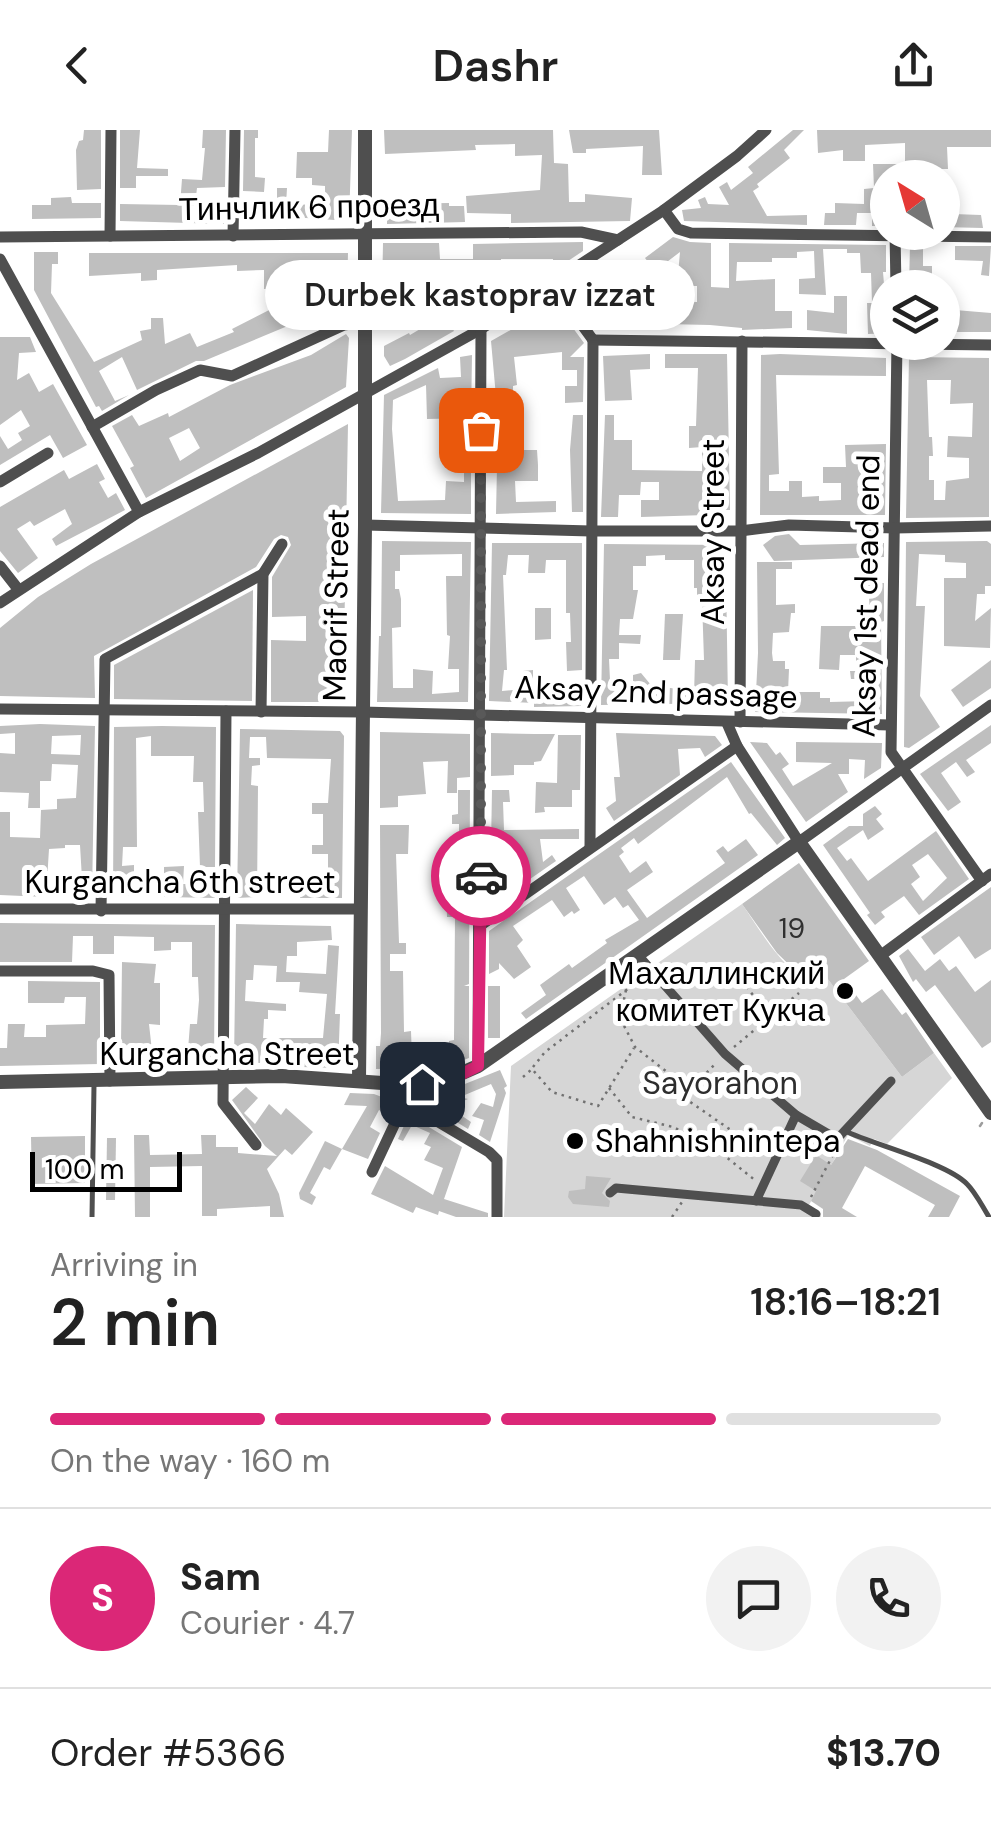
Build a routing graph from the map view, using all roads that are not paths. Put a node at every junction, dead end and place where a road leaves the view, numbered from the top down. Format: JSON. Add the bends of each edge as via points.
{"nodes":[{"id":1,"x":111,"y":130,"type":"edge"},
{"id":2,"x":235,"y":130,"type":"edge"},
{"id":3,"x":365,"y":130,"type":"edge"},
{"id":4,"x":766,"y":130,"type":"edge"},
{"id":5,"x":664,"y":210,"type":"junction"},
{"id":6,"x":363,"y":233,"type":"junction"},
{"id":7,"x":870,"y":234,"type":"edge"},
{"id":8,"x":110,"y":236,"type":"junction"},
{"id":9,"x":233,"y":236,"type":"junction"},
{"id":10,"x":960,"y":236,"type":"edge"},
{"id":11,"x":0,"y":237,"type":"edge"},
{"id":12,"x":991,"y":237,"type":"edge"},
{"id":13,"x":618,"y":240,"type":"junction"},
{"id":14,"x":0,"y":258,"type":"edge"},
{"id":15,"x":553,"y":285,"type":"junction"},
{"id":16,"x":15,"y":288,"type":"junction"},
{"id":17,"x":0,"y":297,"type":"edge"},
{"id":18,"x":365,"y":322,"type":"junction"},
{"id":19,"x":482,"y":330,"type":"junction"},
{"id":20,"x":593,"y":340,"type":"junction"},
{"id":21,"x":742,"y":341,"type":"junction"},
{"id":22,"x":870,"y":343,"type":"edge"},
{"id":23,"x":960,"y":344,"type":"edge"},
{"id":24,"x":991,"y":345,"type":"edge"},
{"id":25,"x":897,"y":360,"type":"edge"},
{"id":26,"x":366,"y":393,"type":"junction"},
{"id":27,"x":92,"y":427,"type":"junction"},
{"id":28,"x":48,"y":453,"type":"dead end"},
{"id":29,"x":0,"y":482,"type":"edge"},
{"id":30,"x":140,"y":512,"type":"junction"},
{"id":31,"x":366,"y":525,"type":"junction"},
{"id":32,"x":991,"y":526,"type":"edge"},
{"id":33,"x":896,"y":528,"type":"junction"},
{"id":34,"x":481,"y":530,"type":"junction"},
{"id":35,"x":591,"y":531,"type":"junction"},
{"id":36,"x":740,"y":531,"type":"junction"},
{"id":37,"x":282,"y":544,"type":"dead end"},
{"id":38,"x":0,"y":566,"type":"edge"},
{"id":39,"x":263,"y":574,"type":"junction"},
{"id":40,"x":18,"y":589,"type":"junction"},
{"id":41,"x":0,"y":603,"type":"edge"},
{"id":42,"x":991,"y":704,"type":"edge"},
{"id":43,"x":104,"y":708,"type":"junction"},
{"id":44,"x":0,"y":709,"type":"edge"},
{"id":45,"x":226,"y":711,"type":"junction"},
{"id":46,"x":262,"y":712,"type":"junction"},
{"id":47,"x":362,"y":712,"type":"junction"},
{"id":48,"x":481,"y":714,"type":"junction"},
{"id":49,"x":590,"y":716,"type":"junction"},
{"id":50,"x":733,"y":722,"type":"junction"},
{"id":51,"x":890,"y":724,"type":"junction"},
{"id":52,"x":737,"y":746,"type":"junction"},
{"id":53,"x":900,"y":768,"type":"junction"},
{"id":54,"x":799,"y":842,"type":"junction"},
{"id":55,"x":590,"y":847,"type":"junction"},
{"id":56,"x":986,"y":878,"type":"edge"},
{"id":57,"x":359,"y":909,"type":"junction"},
{"id":58,"x":0,"y":910,"type":"edge"},
{"id":59,"x":224,"y":910,"type":"junction"},
{"id":60,"x":102,"y":911,"type":"junction"},
{"id":61,"x":481,"y":925,"type":"junction"},
{"id":62,"x":639,"y":956,"type":"junction"},
{"id":63,"x":880,"y":956,"type":"junction"},
{"id":64,"x":0,"y":971,"type":"edge"},
{"id":65,"x":478,"y":1066,"type":"junction"},
{"id":66,"x":222,"y":1076,"type":"junction"},
{"id":67,"x":359,"y":1080,"type":"junction"},
{"id":68,"x":891,"y":1080,"type":"dead end"},
{"id":69,"x":0,"y":1082,"type":"edge"},
{"id":70,"x":102,"y":1082,"type":"junction"},
{"id":71,"x":411,"y":1085,"type":"junction"},
{"id":72,"x":986,"y":1095,"type":"edge"},
{"id":73,"x":405,"y":1102,"type":"junction"},
{"id":74,"x":991,"y":1113,"type":"edge"},
{"id":75,"x":796,"y":1115,"type":"junction"},
{"id":76,"x":840,"y":1134,"type":"junction"},
{"id":77,"x":256,"y":1145,"type":"dead end"},
{"id":78,"x":372,"y":1172,"type":"dead end"},
{"id":79,"x":610,"y":1193,"type":"dead end"},
{"id":80,"x":756,"y":1201,"type":"junction"},
{"id":81,"x":816,"y":1214,"type":"dead end"},
{"id":82,"x":92,"y":1217,"type":"edge"},
{"id":83,"x":496,"y":1217,"type":"edge"},
{"id":84,"x":988,"y":1217,"type":"edge"}],
"edges":[{"from":1,"to":8,"type":"street"},
{"from":2,"to":9,"type":"street"},
{"from":3,"to":6,"type":"street","name":"Maorif Street"},
{"from":4,"to":5,"type":"street"},
{"from":5,"to":7,"type":"street","via":[[678,230],[691,233]]},
{"from":5,"to":13,"type":"street"},
{"from":6,"to":9,"type":"street","name":"Тинчлик 6 проезд"},
{"from":6,"to":13,"type":"street","name":"Тинчлик 6 проезд","via":[[581,232]]},
{"from":6,"to":18,"type":"street","name":"Maorif Street"},
{"from":8,"to":9,"type":"street","name":"Тинчлик 6 проезд"},
{"from":8,"to":11,"type":"street","name":"Тинчлик 6 проезд"},
{"from":10,"to":12,"type":"street"},
{"from":13,"to":15,"type":"street"},
{"from":14,"to":16,"type":"street"},
{"from":15,"to":19,"type":"street"},
{"from":15,"to":20,"type":"street"},
{"from":16,"to":17,"type":"street"},
{"from":16,"to":27,"type":"street"},
{"from":18,"to":26,"type":"street","name":"Maorif Street"},
{"from":18,"to":27,"type":"street","via":[[344,325],[232,376],[200,370]]},
{"from":19,"to":26,"type":"street"},
{"from":19,"to":34,"type":"street"},
{"from":20,"to":21,"type":"street"},
{"from":20,"to":35,"type":"street"},
{"from":21,"to":22,"type":"street"},
{"from":21,"to":36,"type":"street","name":"Aksay Street"},
{"from":23,"to":24,"type":"street"},
{"from":25,"to":33,"type":"street","name":"Aksay 1st dead end"},
{"from":26,"to":30,"type":"street"},
{"from":26,"to":31,"type":"street","name":"Maorif Street"},
{"from":27,"to":30,"type":"street"},
{"from":28,"to":29,"type":"street"},
{"from":30,"to":40,"type":"street"},
{"from":31,"to":34,"type":"street"},
{"from":31,"to":47,"type":"street","name":"Maorif Street"},
{"from":32,"to":33,"type":"street"},
{"from":33,"to":36,"type":"street","via":[[789,525]]},
{"from":33,"to":51,"type":"street","name":"Aksay 1st dead end"},
{"from":34,"to":35,"type":"street"},
{"from":34,"to":48,"type":"street"},
{"from":35,"to":36,"type":"street"},
{"from":35,"to":49,"type":"street"},
{"from":36,"to":50,"type":"street","name":"Aksay Street"},
{"from":37,"to":39,"type":"street"},
{"from":38,"to":40,"type":"street"},
{"from":39,"to":43,"type":"street","via":[[105,659]]},
{"from":39,"to":46,"type":"street"},
{"from":40,"to":41,"type":"street"},
{"from":42,"to":53,"type":"street","name":"Kurgancha Street"},
{"from":43,"to":44,"type":"street","name":"Aksay 2nd passage"},
{"from":43,"to":45,"type":"street","name":"Aksay 2nd passage"},
{"from":43,"to":60,"type":"street"},
{"from":45,"to":46,"type":"street","name":"Aksay 2nd passage"},
{"from":45,"to":59,"type":"street"},
{"from":46,"to":47,"type":"street","name":"Aksay 2nd passage"},
{"from":47,"to":48,"type":"street","name":"Aksay 2nd passage"},
{"from":47,"to":57,"type":"street","name":"Maorif Street"},
{"from":48,"to":49,"type":"street","name":"Aksay 2nd passage"},
{"from":48,"to":61,"type":"street"},
{"from":49,"to":50,"type":"street","name":"Aksay 2nd passage"},
{"from":49,"to":55,"type":"street"},
{"from":50,"to":51,"type":"street","name":"Aksay 2nd passage"},
{"from":50,"to":52,"type":"street","name":"Aksay Street"},
{"from":51,"to":53,"type":"street","name":"Aksay 1st dead end","via":[[891,752]]},
{"from":52,"to":54,"type":"street","name":"Aksay Street"},
{"from":52,"to":55,"type":"street"},
{"from":53,"to":54,"type":"street","name":"Kurgancha Street"},
{"from":53,"to":56,"type":"street","name":"Aksay 1st dead end"},
{"from":54,"to":62,"type":"street","name":"Kurgancha Street"},
{"from":54,"to":63,"type":"street"},
{"from":55,"to":61,"type":"street"},
{"from":56,"to":63,"type":"street"},
{"from":57,"to":59,"type":"street","name":"Kurgancha 6th street"},
{"from":57,"to":67,"type":"street","name":"Maorif Street"},
{"from":58,"to":60,"type":"street","name":"Kurgancha 6th street"},
{"from":59,"to":60,"type":"street","name":"Kurgancha 6th street"},
{"from":59,"to":66,"type":"street"},
{"from":61,"to":65,"type":"street"},
{"from":62,"to":65,"type":"street","name":"Kurgancha Street"},
{"from":62,"to":75,"type":"street","via":[[724,1054]]},
{"from":63,"to":72,"type":"street"},
{"from":64,"to":70,"type":"street","via":[[109,975]]},
{"from":65,"to":71,"type":"street","name":"Kurgancha Street"},
{"from":66,"to":67,"type":"street","name":"Kurgancha Street"},
{"from":66,"to":70,"type":"street","name":"Kurgancha Street"},
{"from":66,"to":77,"type":"street","via":[[223,1103]]},
{"from":67,"to":71,"type":"street","name":"Kurgancha Street"},
{"from":68,"to":76,"type":"street"},
{"from":69,"to":70,"type":"street","name":"Kurgancha Street"},
{"from":70,"to":82,"type":"lane"},
{"from":71,"to":73,"type":"street"},
{"from":72,"to":74,"type":"street"},
{"from":73,"to":78,"type":"street"},
{"from":73,"to":83,"type":"street","via":[[494,1155]]},
{"from":75,"to":76,"type":"street"},
{"from":75,"to":80,"type":"street"},
{"from":76,"to":84,"type":"lane","via":[[898,1150],[965,1181]]},
{"from":79,"to":80,"type":"street","via":[[616,1188]]},
{"from":80,"to":81,"type":"street","via":[[801,1205]]}]}
